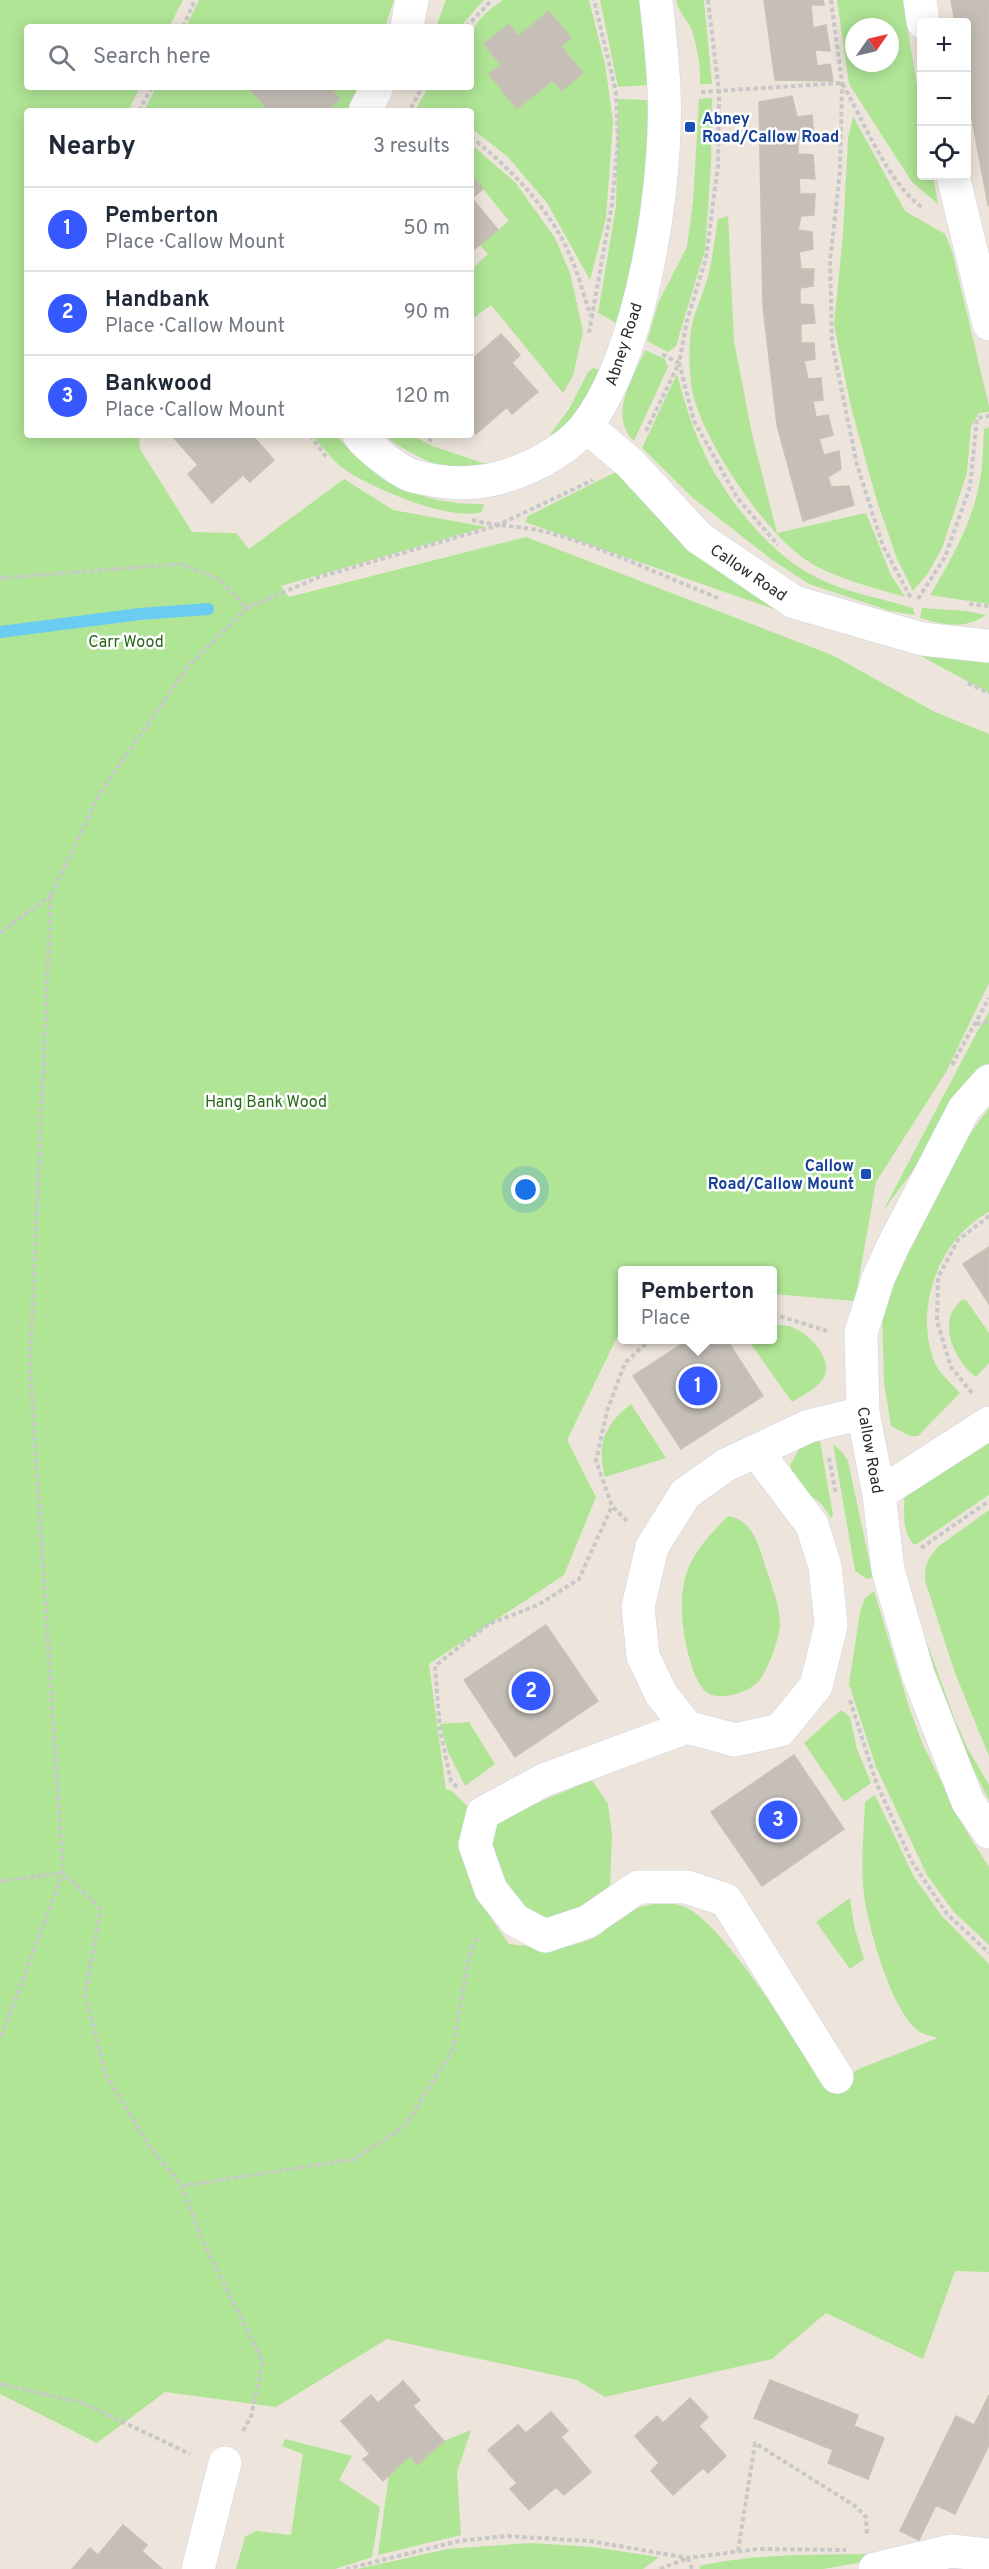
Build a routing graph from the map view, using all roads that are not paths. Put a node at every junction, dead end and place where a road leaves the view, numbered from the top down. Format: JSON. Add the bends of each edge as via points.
{"nodes":[{"id":1,"x":412,"y":0,"type":"edge"},
{"id":2,"x":656,"y":0,"type":"edge"},
{"id":3,"x":920,"y":0,"type":"edge"},
{"id":4,"x":922,"y":18,"type":"edge"},
{"id":5,"x":408,"y":24,"type":"edge"},
{"id":6,"x":376,"y":90,"type":"edge"},
{"id":7,"x":366,"y":108,"type":"edge"},
{"id":8,"x":954,"y":180,"type":"edge"},
{"id":9,"x":989,"y":324,"type":"edge"},
{"id":10,"x":586,"y":426,"type":"junction"},
{"id":11,"x":361,"y":438,"type":"edge"},
{"id":12,"x":989,"y":646,"type":"edge"},
{"id":13,"x":989,"y":1081,"type":"edge"},
{"id":14,"x":983,"y":1411,"type":"edge"},
{"id":15,"x":863,"y":1413,"type":"junction"},
{"id":16,"x":757,"y":1452,"type":"junction"},
{"id":17,"x":879,"y":1494,"type":"junction"},
{"id":18,"x":687,"y":1727,"type":"junction"},
{"id":19,"x":989,"y":1832,"type":"edge"},
{"id":20,"x":837,"y":2077,"type":"dead end"},
{"id":21,"x":224,"y":2467,"type":"road end"},
{"id":22,"x":866,"y":2553,"type":"edge"},
{"id":23,"x":989,"y":2555,"type":"edge"},
{"id":24,"x":198,"y":2569,"type":"edge"}],
"edges":[{"from":1,"to":5,"type":"street"},
{"from":2,"to":10,"type":"street","name":"Abney Road","via":[[664,91],[660,199],[629,336],[610,388]]},
{"from":3,"to":4,"type":"street"},
{"from":6,"to":7,"type":"street"},
{"from":8,"to":9,"type":"street"},
{"from":10,"to":11,"type":"street","name":"Abney Road","via":[[560,451],[486,482],[464,483],[411,475]]},
{"from":10,"to":12,"type":"street","name":"Callow Road","via":[[630,463],[699,538],[794,602],[922,639]]},
{"from":13,"to":15,"type":"street","name":"Callow Road","via":[[964,1109],[878,1279],[861,1333]]},
{"from":14,"to":17,"type":"street"},
{"from":15,"to":16,"type":"street","via":[[809,1426]]},
{"from":15,"to":17,"type":"street","name":"Callow Road"},
{"from":16,"to":18,"type":"street","via":[[726,1465],[686,1494],[652,1547],[638,1606],[643,1656],[661,1694]]},
{"from":16,"to":18,"type":"street","via":[[812,1526],[825,1566],[831,1625],[816,1686],[780,1730],[735,1740]]},
{"from":17,"to":19,"type":"street","name":"Callow Road","via":[[888,1570],[918,1674],[968,1802]]},
{"from":18,"to":20,"type":"street","via":[[544,1780],[483,1814],[475,1845],[491,1890],[515,1920],[545,1936],[587,1922],[638,1887],[687,1887],[726,1900]]},
{"from":21,"to":24,"type":"street"},
{"from":22,"to":23,"type":"street","via":[[951,2551]]}]}
